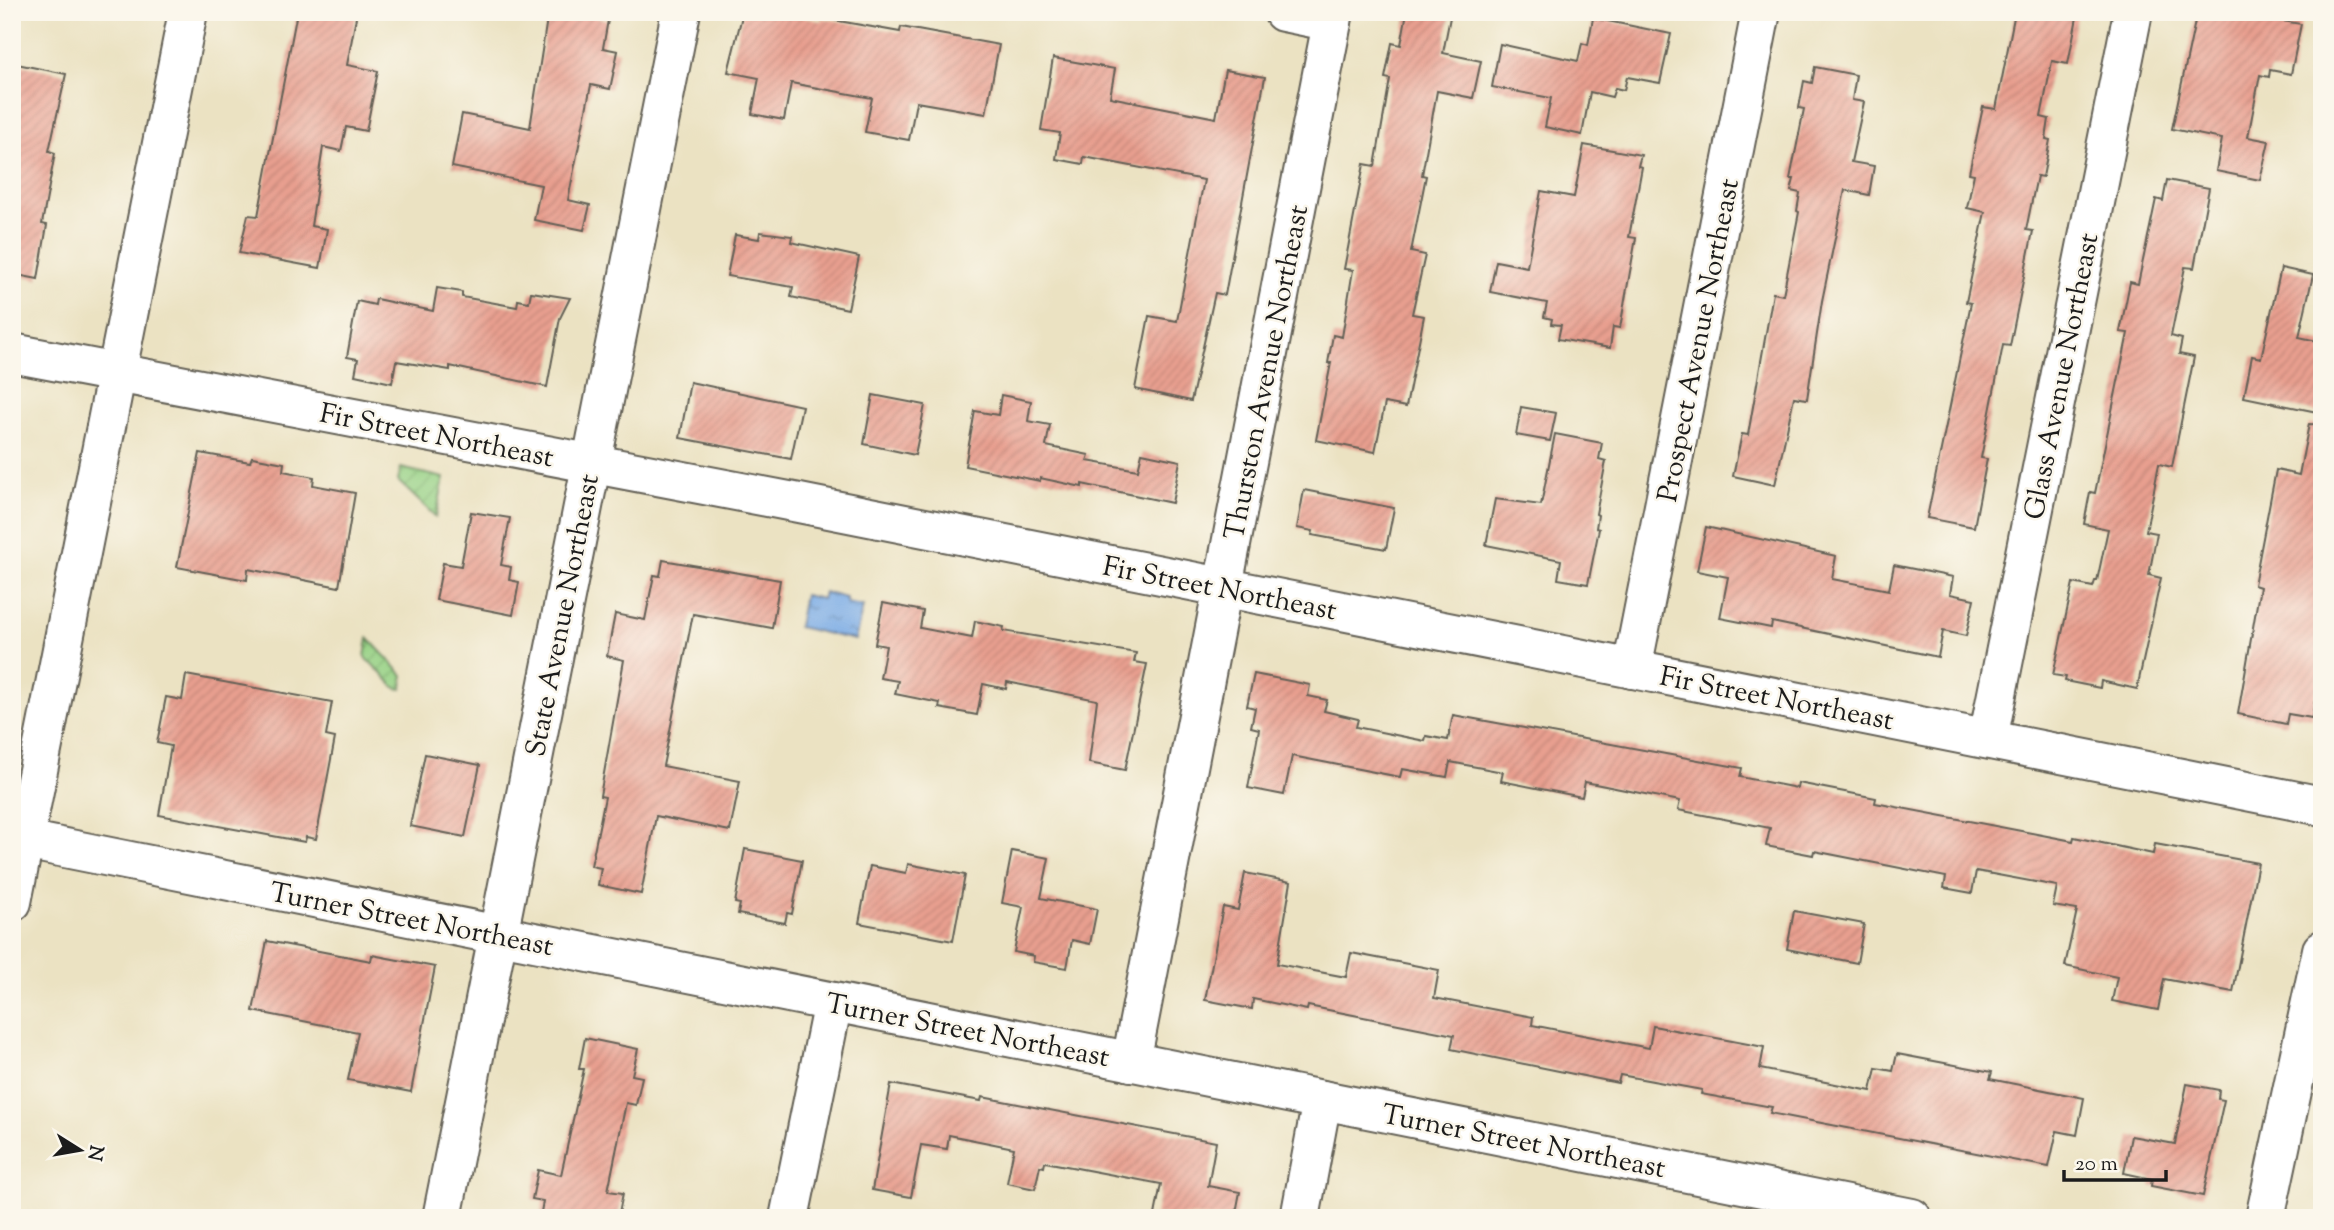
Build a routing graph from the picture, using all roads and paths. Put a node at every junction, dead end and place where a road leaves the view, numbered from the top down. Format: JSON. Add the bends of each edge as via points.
{"nodes":[{"id":1,"x":188,"y":12,"type":"edge"},
{"id":2,"x":681,"y":12,"type":"edge"},
{"id":3,"x":1283,"y":12,"type":"edge"},
{"id":4,"x":1762,"y":12,"type":"edge"},
{"id":5,"x":2133,"y":12,"type":"edge"},
{"id":6,"x":1333,"y":17,"type":"edge"},
{"id":7,"x":12,"y":353,"type":"edge"},
{"id":8,"x":118,"y":373,"type":"junction"},
{"id":9,"x":590,"y":463,"type":"junction"},
{"id":10,"x":1223,"y":587,"type":"junction"},
{"id":11,"x":1632,"y":669,"type":"junction"},
{"id":12,"x":1988,"y":739,"type":"junction"},
{"id":13,"x":2322,"y":806,"type":"edge"},
{"id":14,"x":25,"y":840,"type":"junction"},
{"id":15,"x":12,"y":902,"type":"edge"},
{"id":16,"x":498,"y":936,"type":"junction"},
{"id":17,"x":2322,"y":950,"type":"edge"},
{"id":18,"x":833,"y":1002,"type":"junction"},
{"id":19,"x":1131,"y":1062,"type":"junction"},
{"id":20,"x":1322,"y":1100,"type":"junction"},
{"id":21,"x":1758,"y":1203,"type":"edge"},
{"id":22,"x":442,"y":1218,"type":"edge"},
{"id":23,"x":789,"y":1218,"type":"edge"},
{"id":24,"x":1300,"y":1218,"type":"edge"},
{"id":25,"x":1912,"y":1218,"type":"edge"},
{"id":26,"x":2265,"y":1218,"type":"edge"}],
"edges":[{"from":1,"to":8,"type":"street"},
{"from":2,"to":9,"type":"street","name":"State Avenue Northeast"},
{"from":3,"to":6,"type":"street"},
{"from":4,"to":11,"type":"street","name":"Prospect Avenue Northeast"},
{"from":5,"to":12,"type":"street","name":"Glass Avenue Northeast"},
{"from":6,"to":10,"type":"street","name":"Thurston Avenue Northeast"},
{"from":7,"to":8,"type":"street","name":"Fir Street Northeast"},
{"from":8,"to":9,"type":"street","name":"Fir Street Northeast"},
{"from":8,"to":14,"type":"street"},
{"from":9,"to":10,"type":"street","name":"Fir Street Northeast"},
{"from":9,"to":16,"type":"street","name":"State Avenue Northeast"},
{"from":10,"to":11,"type":"street","name":"Fir Street Northeast"},
{"from":10,"to":19,"type":"street","name":"Thurston Avenue Northeast"},
{"from":11,"to":12,"type":"street","name":"Fir Street Northeast"},
{"from":12,"to":13,"type":"street","name":"Fir Street Northeast"},
{"from":14,"to":15,"type":"street"},
{"from":14,"to":16,"type":"street","name":"Turner Street Northeast"},
{"from":16,"to":18,"type":"street","name":"Turner Street Northeast"},
{"from":16,"to":22,"type":"street","name":"State Avenue Northeast"},
{"from":17,"to":26,"type":"street"},
{"from":18,"to":19,"type":"street","name":"Turner Street Northeast"},
{"from":18,"to":23,"type":"street"},
{"from":19,"to":20,"type":"street","name":"Turner Street Northeast"},
{"from":20,"to":21,"type":"street","name":"Turner Street Northeast"},
{"from":20,"to":24,"type":"street"},
{"from":21,"to":25,"type":"street","name":"Turner Street Northeast"}]}
